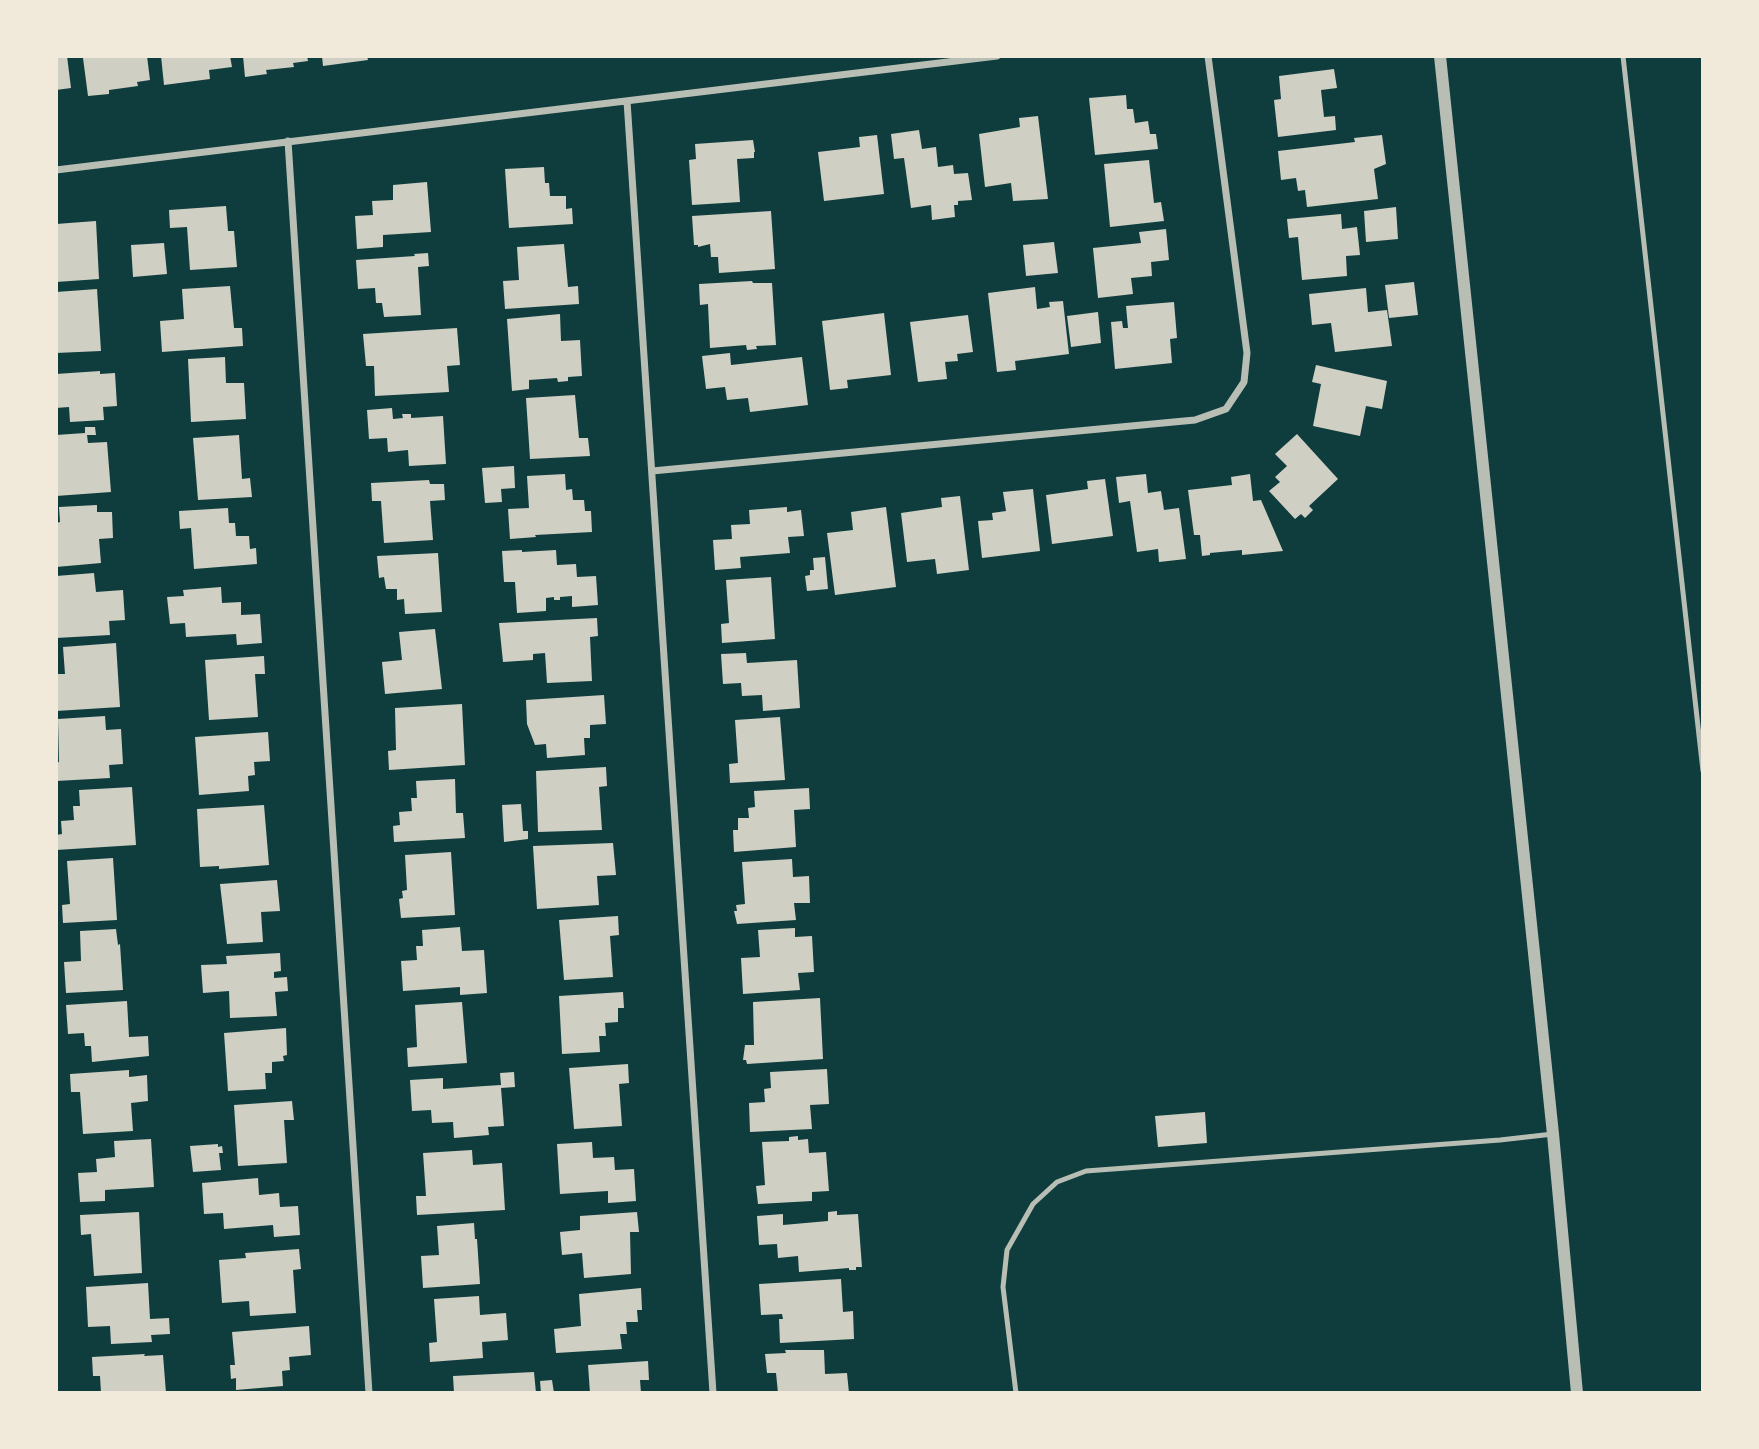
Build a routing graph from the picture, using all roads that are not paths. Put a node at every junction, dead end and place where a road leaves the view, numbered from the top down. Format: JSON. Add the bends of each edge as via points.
{"nodes":[{"id":1,"x":996,"y":56,"type":"edge"},
{"id":2,"x":1209,"y":56,"type":"edge"},
{"id":3,"x":1440,"y":56,"type":"edge"},
{"id":4,"x":1623,"y":56,"type":"edge"},
{"id":5,"x":627,"y":102,"type":"junction"},
{"id":6,"x":288,"y":141,"type":"junction"},
{"id":7,"x":56,"y":170,"type":"edge"},
{"id":8,"x":652,"y":471,"type":"junction"},
{"id":9,"x":1703,"y":771,"type":"edge"},
{"id":10,"x":1553,"y":1134,"type":"junction"},
{"id":11,"x":369,"y":1393,"type":"edge"},
{"id":12,"x":713,"y":1393,"type":"edge"},
{"id":13,"x":1016,"y":1393,"type":"edge"},
{"id":14,"x":1577,"y":1393,"type":"edge"}],
"edges":[{"from":1,"to":5,"type":"street"},
{"from":2,"to":8,"type":"street","via":[[1247,353],[1244,382],[1226,409],[1195,420]]},
{"from":3,"to":10,"type":"street"},
{"from":4,"to":9,"type":"lane"},
{"from":5,"to":6,"type":"street"},
{"from":5,"to":8,"type":"street"},
{"from":6,"to":7,"type":"street"},
{"from":6,"to":11,"type":"street"},
{"from":8,"to":12,"type":"street"},
{"from":10,"to":13,"type":"lane","via":[[1086,1171],[1057,1182],[1033,1204],[1007,1250],[1003,1287]]},
{"from":10,"to":14,"type":"street"}]}
